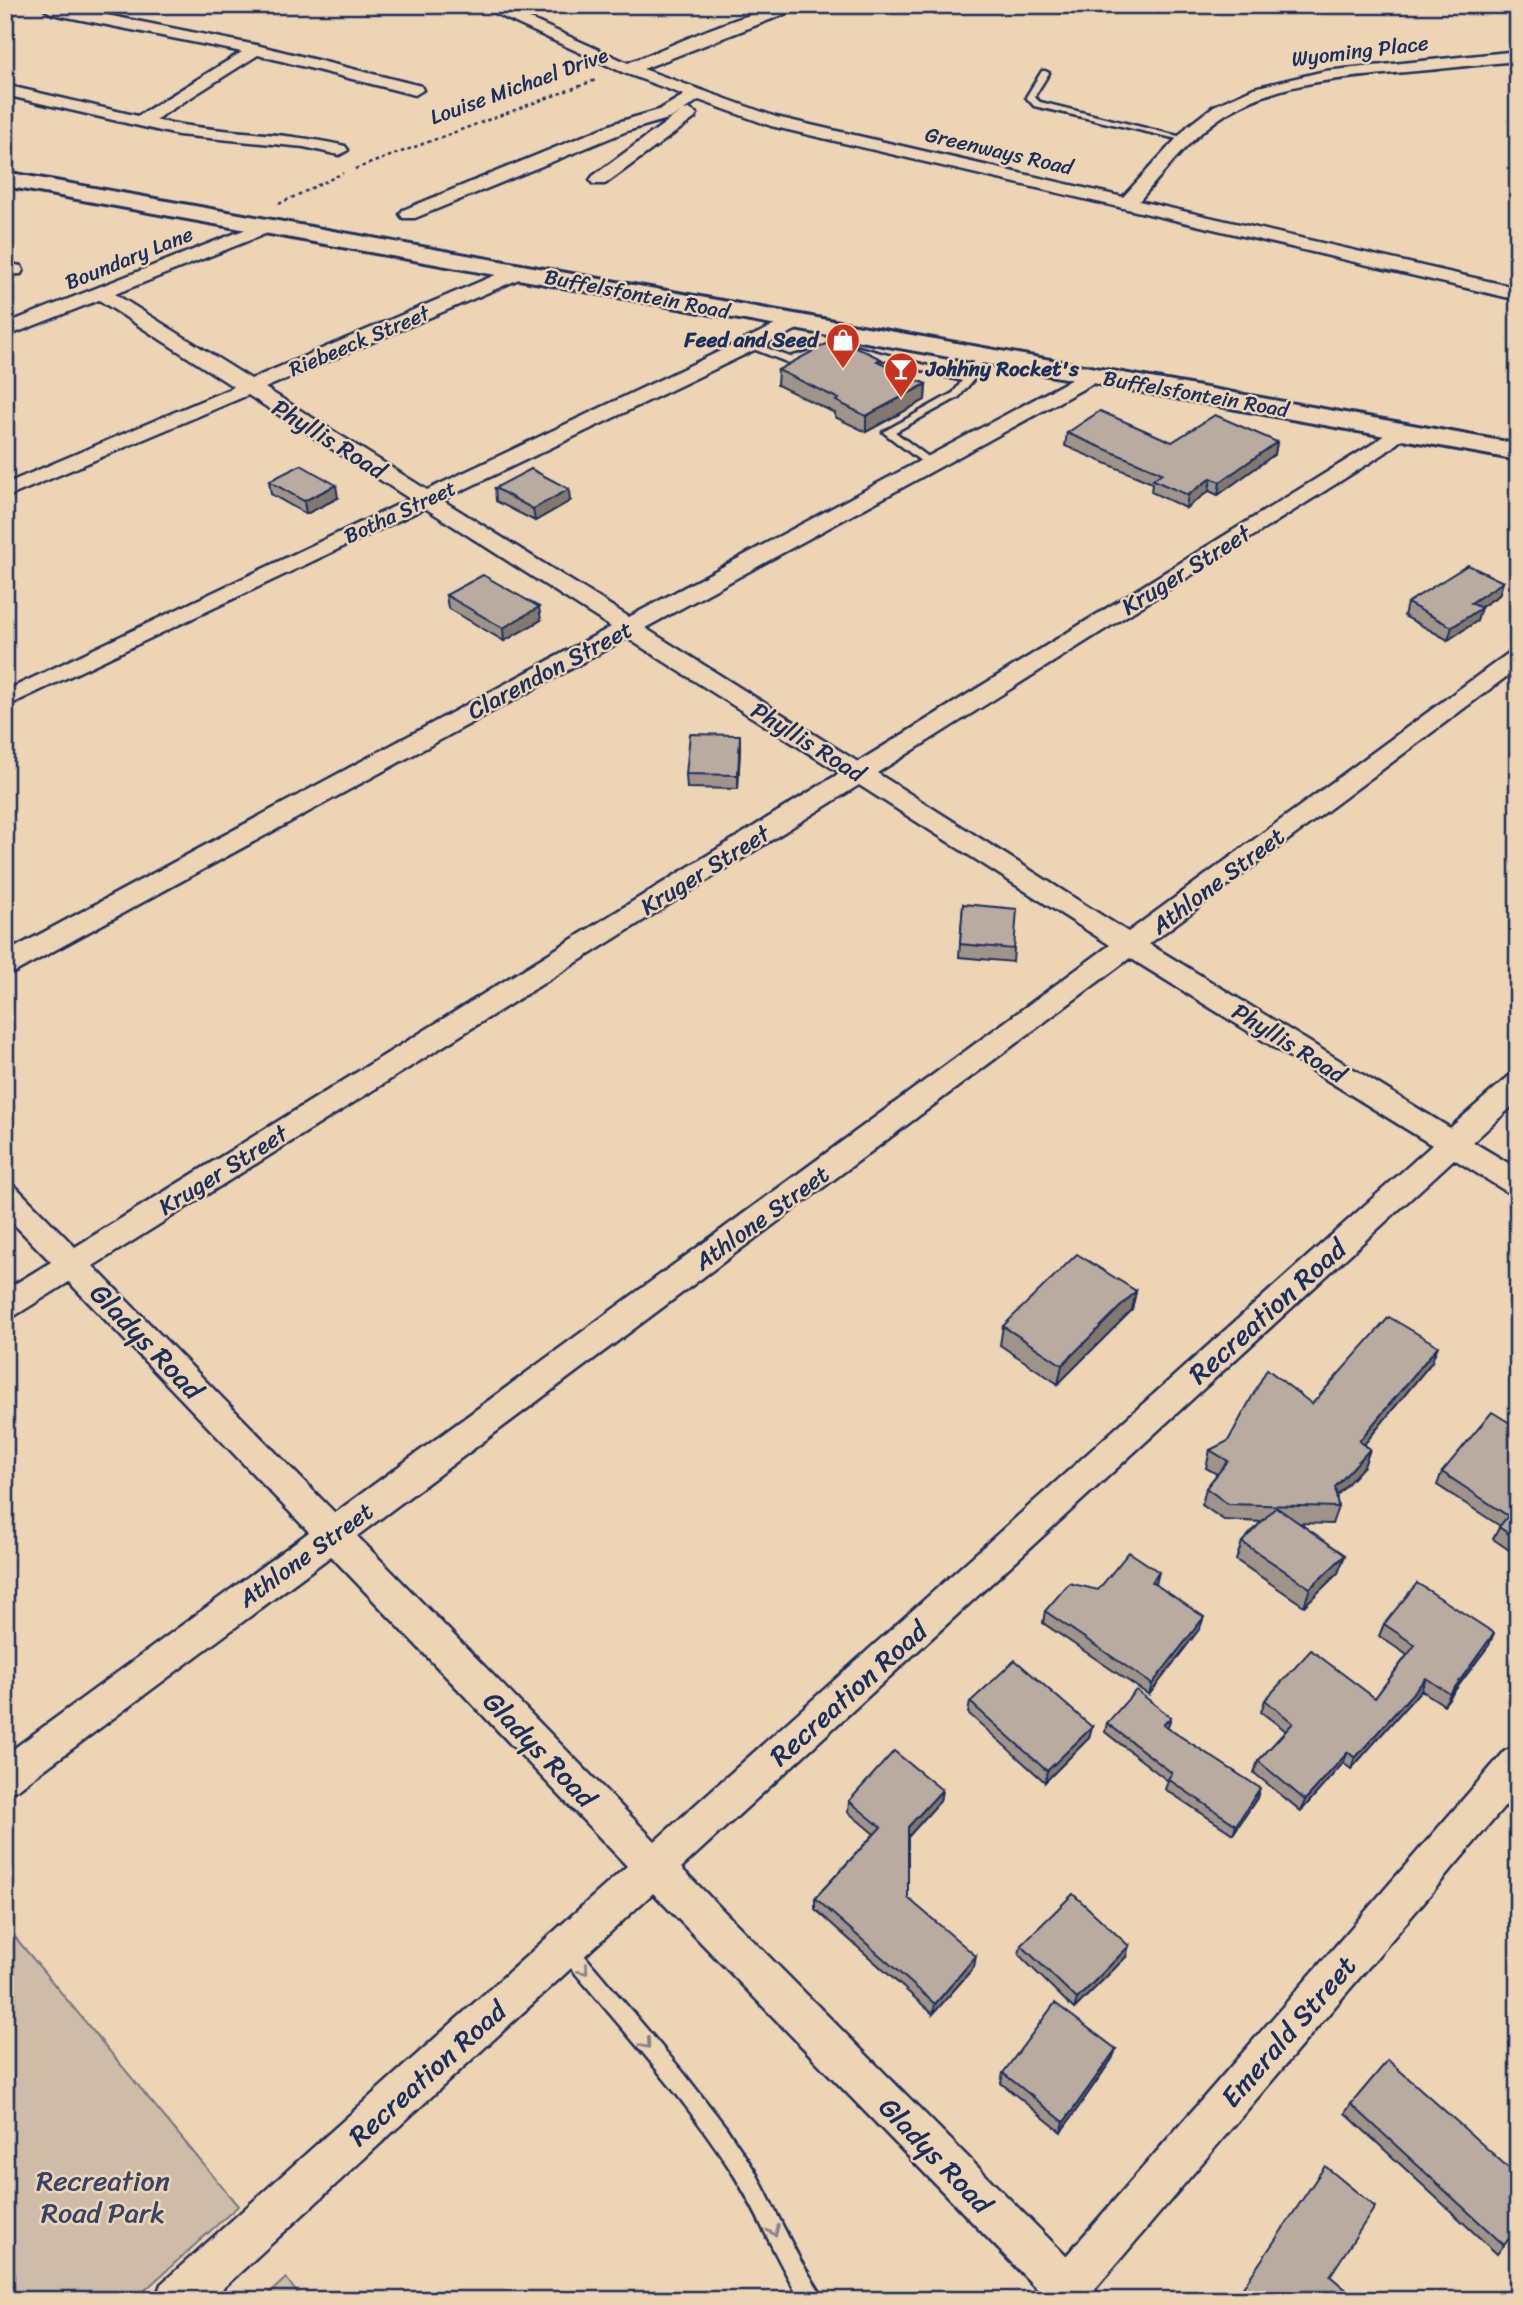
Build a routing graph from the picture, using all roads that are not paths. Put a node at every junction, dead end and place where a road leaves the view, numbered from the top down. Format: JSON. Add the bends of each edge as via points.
{"nodes":[{"id":1,"x":485,"y":5,"type":"edge"},
{"id":2,"x":800,"y":5,"type":"edge"},
{"id":3,"x":52,"y":9,"type":"dead end"},
{"id":4,"x":256,"y":51,"type":"junction"},
{"id":5,"x":1518,"y":56,"type":"edge"},
{"id":6,"x":628,"y":69,"type":"junction"},
{"id":7,"x":1045,"y":73,"type":"dead end"},
{"id":8,"x":5,"y":90,"type":"edge"},
{"id":9,"x":415,"y":90,"type":"dead end"},
{"id":10,"x":702,"y":98,"type":"junction"},
{"id":11,"x":141,"y":121,"type":"junction"},
{"id":12,"x":1186,"y":139,"type":"junction"},
{"id":13,"x":339,"y":150,"type":"dead end"},
{"id":14,"x":5,"y":179,"type":"edge"},
{"id":15,"x":599,"y":180,"type":"dead end"},
{"id":16,"x":1126,"y":205,"type":"junction"},
{"id":17,"x":409,"y":214,"type":"dead end"},
{"id":18,"x":269,"y":226,"type":"junction"},
{"id":19,"x":519,"y":271,"type":"junction"},
{"id":20,"x":1518,"y":293,"type":"edge"},
{"id":21,"x":102,"y":294,"type":"junction"},
{"id":22,"x":795,"y":323,"type":"junction"},
{"id":23,"x":5,"y":331,"type":"edge"},
{"id":24,"x":751,"y":345,"type":"junction"},
{"id":25,"x":840,"y":345,"type":"edge"},
{"id":26,"x":827,"y":349,"type":"edge"},
{"id":27,"x":981,"y":355,"type":"junction"},
{"id":28,"x":1094,"y":375,"type":"junction"},
{"id":29,"x":968,"y":380,"type":"junction"},
{"id":30,"x":249,"y":389,"type":"junction"},
{"id":31,"x":1402,"y":431,"type":"junction"},
{"id":32,"x":1518,"y":452,"type":"edge"},
{"id":33,"x":931,"y":464,"type":"junction"},
{"id":34,"x":5,"y":492,"type":"edge"},
{"id":35,"x":425,"y":500,"type":"junction"},
{"id":36,"x":629,"y":628,"type":"junction"},
{"id":37,"x":1518,"y":657,"type":"edge"},
{"id":38,"x":5,"y":700,"type":"edge"},
{"id":39,"x":859,"y":775,"type":"junction"},
{"id":40,"x":1131,"y":946,"type":"junction"},
{"id":41,"x":5,"y":965,"type":"edge"},
{"id":42,"x":1518,"y":1084,"type":"edge"},
{"id":43,"x":1452,"y":1143,"type":"junction"},
{"id":44,"x":1518,"y":1184,"type":"edge"},
{"id":45,"x":5,"y":1195,"type":"edge"},
{"id":46,"x":73,"y":1264,"type":"junction"},
{"id":47,"x":5,"y":1306,"type":"edge"},
{"id":48,"x":334,"y":1534,"type":"junction"},
{"id":49,"x":1518,"y":1763,"type":"edge"},
{"id":50,"x":5,"y":1777,"type":"edge"},
{"id":51,"x":655,"y":1868,"type":"junction"},
{"id":52,"x":566,"y":1948,"type":"junction"},
{"id":53,"x":1067,"y":2296,"type":"edge"},
{"id":54,"x":177,"y":2300,"type":"edge"},
{"id":55,"x":815,"y":2300,"type":"edge"}],
"edges":[{"from":1,"to":6,"type":"street","name":"Greenways Road"},
{"from":2,"to":6,"type":"street","name":"Louise Michael Drive"},
{"from":3,"to":4,"type":"street"},
{"from":4,"to":9,"type":"street"},
{"from":4,"to":11,"type":"street"},
{"from":5,"to":12,"type":"street","name":"Wyoming Place","via":[[1326,76],[1282,85],[1220,110]]},
{"from":6,"to":10,"type":"street","name":"Greenways Road"},
{"from":7,"to":12,"type":"lane","via":[[1030,97],[1037,104]]},
{"from":8,"to":11,"type":"street"},
{"from":10,"to":15,"type":"street"},
{"from":10,"to":16,"type":"street","name":"Greenways Road","via":[[802,129]]},
{"from":10,"to":17,"type":"street"},
{"from":11,"to":13,"type":"street","via":[[188,132],[304,142]]},
{"from":12,"to":16,"type":"street","name":"Wyoming Place"},
{"from":14,"to":18,"type":"main road","name":"Buffelsfontein Road"},
{"from":16,"to":20,"type":"street","name":"Greenways Road"},
{"from":18,"to":19,"type":"main road","name":"Buffelsfontein Road"},
{"from":18,"to":21,"type":"street","name":"Boundary Lane"},
{"from":19,"to":22,"type":"main road","name":"Buffelsfontein Road"},
{"from":19,"to":30,"type":"street","name":"Riebeeck Street"},
{"from":21,"to":23,"type":"street","name":"Boundary Lane"},
{"from":21,"to":30,"type":"street","name":"Phyllis Road"},
{"from":22,"to":24,"type":"street","name":"Botha Street"},
{"from":22,"to":27,"type":"main road","name":"Buffelsfontein Road"},
{"from":24,"to":26,"type":"lane","via":[[789,360]]},
{"from":24,"to":35,"type":"street","name":"Botha Street"},
{"from":25,"to":29,"type":"lane"},
{"from":27,"to":28,"type":"main road","name":"Buffelsfontein Road"},
{"from":27,"to":29,"type":"lane"},
{"from":28,"to":31,"type":"main road","name":"Buffelsfontein Road"},
{"from":28,"to":33,"type":"street","name":"Clarendon Street"},
{"from":29,"to":33,"type":"lane","via":[[956,395],[888,432]]},
{"from":30,"to":34,"type":"street","name":"Riebeeck Street"},
{"from":30,"to":35,"type":"street","name":"Phyllis Road"},
{"from":31,"to":32,"type":"main road","name":"Buffelsfontein Road"},
{"from":31,"to":39,"type":"street","name":"Kruger Street"},
{"from":33,"to":36,"type":"street","name":"Clarendon Street"},
{"from":35,"to":36,"type":"street","name":"Phyllis Road"},
{"from":35,"to":38,"type":"street","name":"Botha Street"},
{"from":36,"to":39,"type":"street","name":"Phyllis Road"},
{"from":36,"to":41,"type":"street","name":"Clarendon Street"},
{"from":37,"to":40,"type":"street","name":"Athlone Street"},
{"from":39,"to":40,"type":"street","name":"Phyllis Road"},
{"from":39,"to":46,"type":"street","name":"Kruger Street"},
{"from":40,"to":43,"type":"street","name":"Phyllis Road"},
{"from":40,"to":48,"type":"street","name":"Athlone Street"},
{"from":42,"to":43,"type":"street","name":"Recreation Road"},
{"from":43,"to":44,"type":"street","name":"Phyllis Road"},
{"from":43,"to":51,"type":"street","name":"Recreation Road"},
{"from":45,"to":46,"type":"street","name":"Gladys Road"},
{"from":46,"to":47,"type":"street","name":"Kruger Street"},
{"from":46,"to":48,"type":"street","name":"Gladys Road"},
{"from":48,"to":50,"type":"street","name":"Athlone Street"},
{"from":48,"to":51,"type":"street","name":"Gladys Road"},
{"from":49,"to":53,"type":"street","name":"Emerald Street"},
{"from":51,"to":52,"type":"street","name":"Recreation Road"},
{"from":51,"to":53,"type":"street","name":"Gladys Road"},
{"from":52,"to":54,"type":"street","name":"Recreation Road"},
{"from":52,"to":55,"type":"lane","one_way":true,"via":[[736,2158],[760,2196],[775,2237]]}]}
